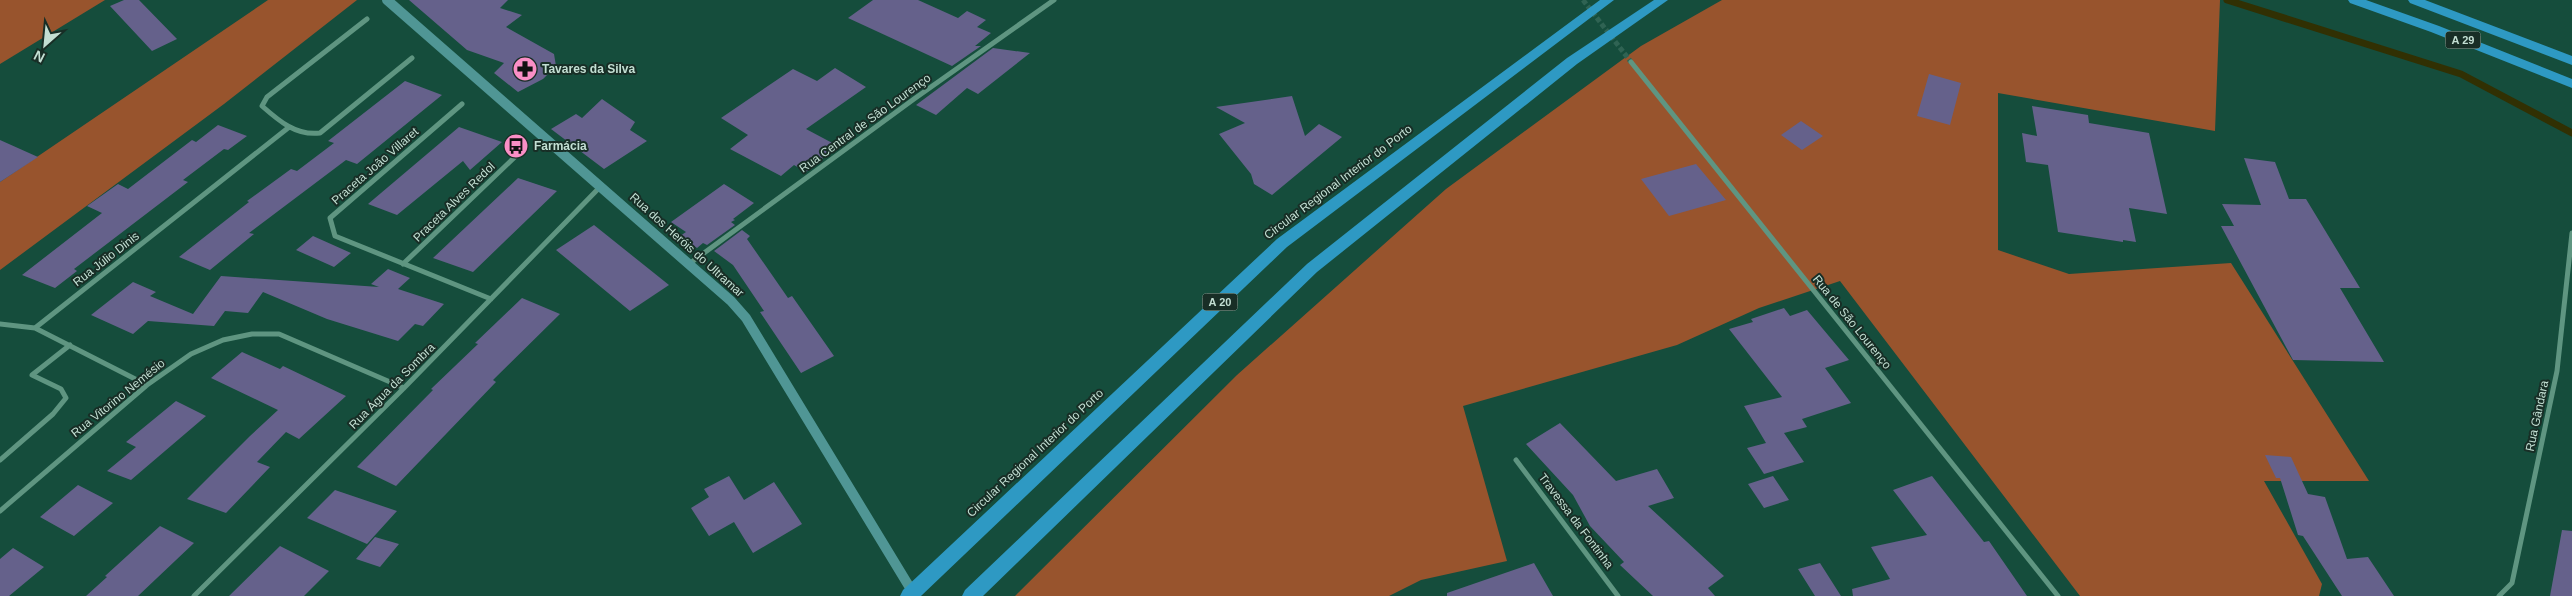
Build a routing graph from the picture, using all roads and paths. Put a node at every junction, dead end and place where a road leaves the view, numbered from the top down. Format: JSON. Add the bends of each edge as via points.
{"nodes":[{"id":1,"x":387,"y":0,"type":"edge"},
{"id":2,"x":1054,"y":0,"type":"edge"},
{"id":3,"x":1608,"y":0,"type":"edge"},
{"id":4,"x":1662,"y":0,"type":"edge"},
{"id":5,"x":2354,"y":0,"type":"edge"},
{"id":6,"x":2414,"y":0,"type":"edge"},
{"id":7,"x":367,"y":20,"type":"dead end"},
{"id":8,"x":412,"y":58,"type":"dead end"},
{"id":9,"x":2572,"y":61,"type":"edge"},
{"id":10,"x":1631,"y":62,"type":"tunnel mouth"},
{"id":11,"x":2572,"y":84,"type":"edge"},
{"id":12,"x":462,"y":104,"type":"dead end"},
{"id":13,"x":288,"y":128,"type":"junction"},
{"id":14,"x":518,"y":154,"type":"dead end"},
{"id":15,"x":600,"y":187,"type":"junction"},
{"id":16,"x":2572,"y":233,"type":"edge"},
{"id":17,"x":403,"y":264,"type":"junction"},
{"id":18,"x":689,"y":264,"type":"junction"},
{"id":19,"x":491,"y":298,"type":"junction"},
{"id":20,"x":0,"y":324,"type":"edge"},
{"id":21,"x":35,"y":328,"type":"junction"},
{"id":22,"x":70,"y":346,"type":"junction"},
{"id":23,"x":147,"y":385,"type":"junction"},
{"id":24,"x":404,"y":388,"type":"junction"},
{"id":25,"x":0,"y":460,"type":"edge"},
{"id":26,"x":1516,"y":460,"type":"dead end"},
{"id":27,"x":0,"y":511,"type":"edge"},
{"id":28,"x":194,"y":596,"type":"edge"},
{"id":29,"x":908,"y":596,"type":"edge"},
{"id":30,"x":915,"y":596,"type":"edge"},
{"id":31,"x":971,"y":596,"type":"edge"},
{"id":32,"x":1618,"y":596,"type":"edge"},
{"id":33,"x":2058,"y":596,"type":"edge"},
{"id":34,"x":2499,"y":596,"type":"edge"}],
"edges":[{"from":1,"to":15,"type":"street","name":"Rua dos Heróis do Ultramar"},
{"from":2,"to":18,"type":"street","name":"Rua Central de São Lourenço"},
{"from":3,"to":29,"type":"highway","name":"Circular Regional Interior do Porto","number":"A 20","via":[[1282,243]]},
{"from":4,"to":31,"type":"highway","via":[[1572,62],[1312,268]]},
{"from":5,"to":11,"type":"highway","number":"A 29"},
{"from":6,"to":9,"type":"highway","number":"A 29"},
{"from":7,"to":13,"type":"street","via":[[264,100],[262,106]]},
{"from":8,"to":13,"type":"street","via":[[325,130],[311,134]]},
{"from":10,"to":33,"type":"street","name":"Rua de São Lourenço"},
{"from":12,"to":17,"type":"street","name":"Praceta João Villaret","via":[[330,218],[335,236]]},
{"from":13,"to":21,"type":"street","name":"Rua Júlio Dinis"},
{"from":14,"to":17,"type":"street","name":"Praceta Alves Redol"},
{"from":15,"to":18,"type":"street","name":"Rua dos Heróis do Ultramar"},
{"from":15,"to":19,"type":"street","name":"Rua Água da Sombra"},
{"from":16,"to":34,"type":"street","name":"Rua Gândara","via":[[2557,371],[2512,584]]},
{"from":17,"to":19,"type":"street","name":"Praceta João Villaret"},
{"from":18,"to":30,"type":"street","name":"Rua dos Heróis do Ultramar","via":[[746,318]]},
{"from":19,"to":24,"type":"street","name":"Rua Água da Sombra"},
{"from":20,"to":21,"type":"street"},
{"from":21,"to":22,"type":"street"},
{"from":22,"to":23,"type":"street"},
{"from":22,"to":25,"type":"street","via":[[32,374],[61,389],[66,398],[54,414]]},
{"from":23,"to":24,"type":"street","name":"Rua Vitorino Nemésio","via":[[191,354],[223,340],[252,334],[279,334]]},
{"from":23,"to":27,"type":"street","name":"Rua Vitorino Nemésio"},
{"from":24,"to":28,"type":"street","name":"Rua Água da Sombra"},
{"from":26,"to":32,"type":"street","name":"Travessa da Fontinha"}]}
